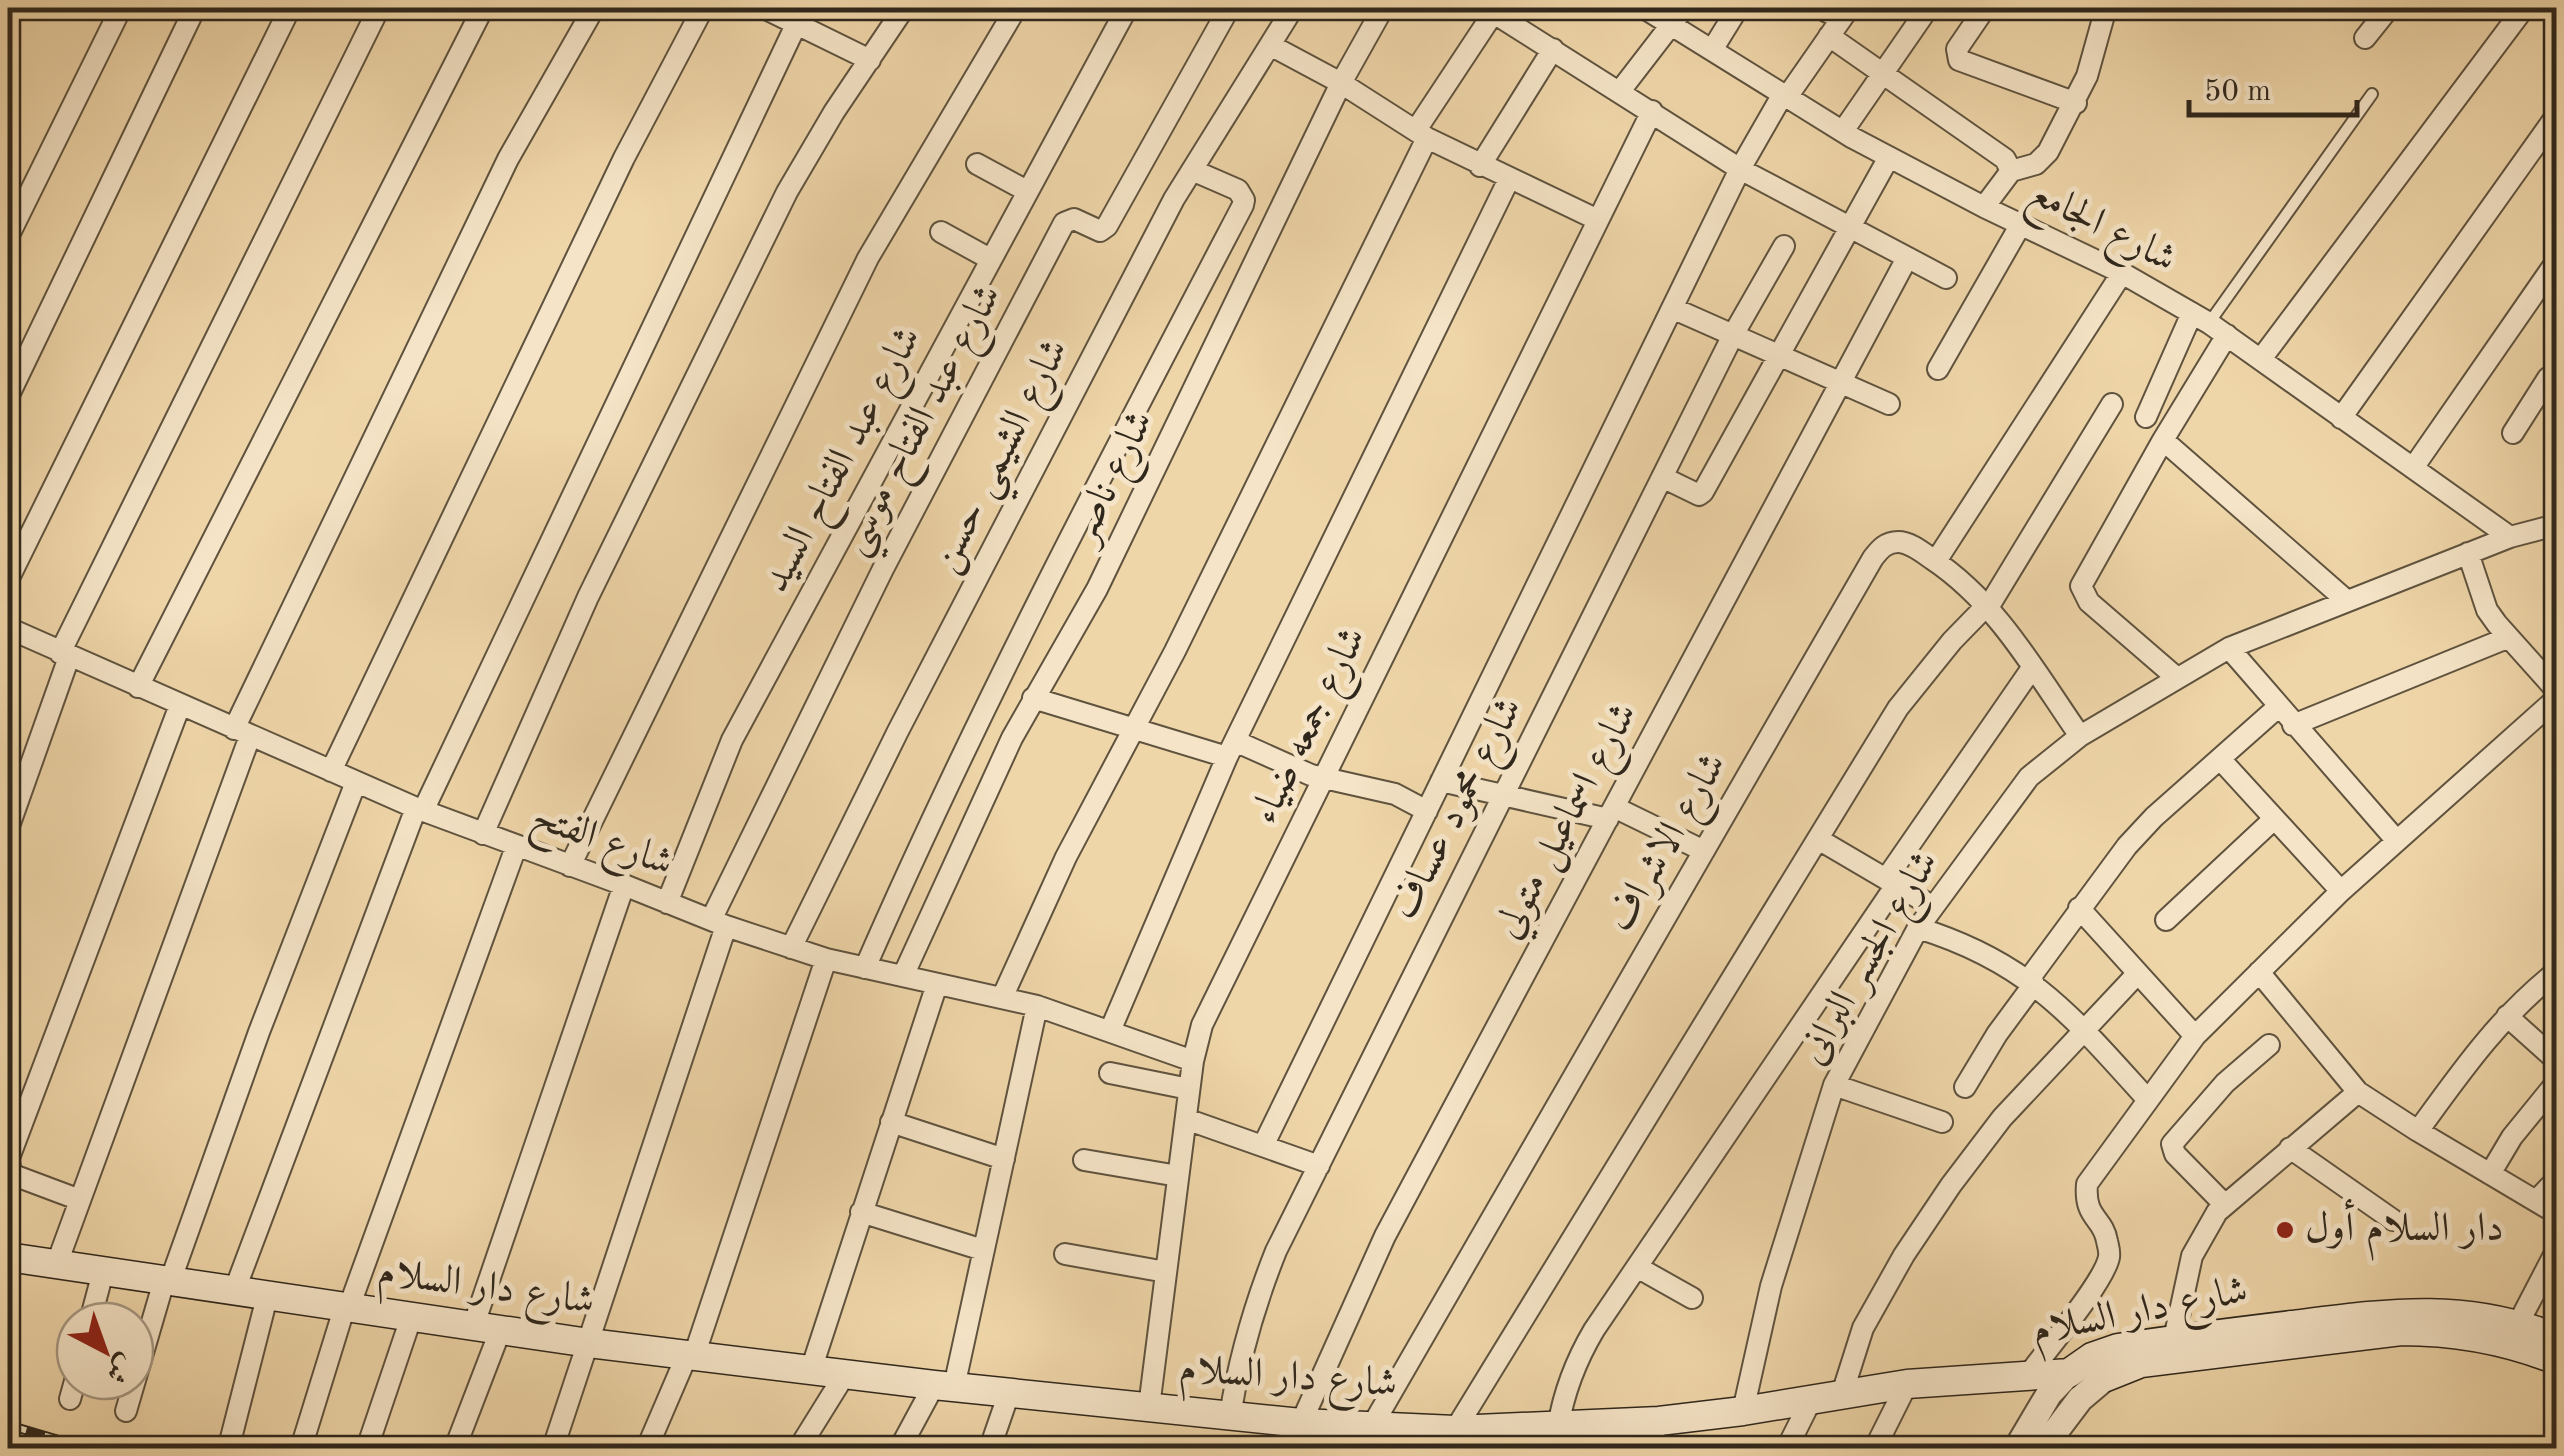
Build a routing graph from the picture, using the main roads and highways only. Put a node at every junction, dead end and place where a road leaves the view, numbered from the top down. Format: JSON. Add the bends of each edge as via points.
{"nodes":[{"id":1,"x":8,"y":1257,"type":"edge"},
{"id":2,"x":2556,"y":1338,"type":"edge"},
{"id":3,"x":2556,"y":1360,"type":"edge"},
{"id":4,"x":2106,"y":1377,"type":"road end"}],
"edges":[{"from":1,"to":2,"type":"main road","name":"شارع دار السلام","via":[[589,1343],[1009,1393],[1450,1434],[1658,1421],[1906,1384],[2068,1373],[2104,1352],[2174,1339],[2420,1311],[2518,1324]]},
{"from":3,"to":4,"type":"main road","name":"شارع دار السلام","via":[[2497,1340],[2402,1332],[2141,1363]]}]}
